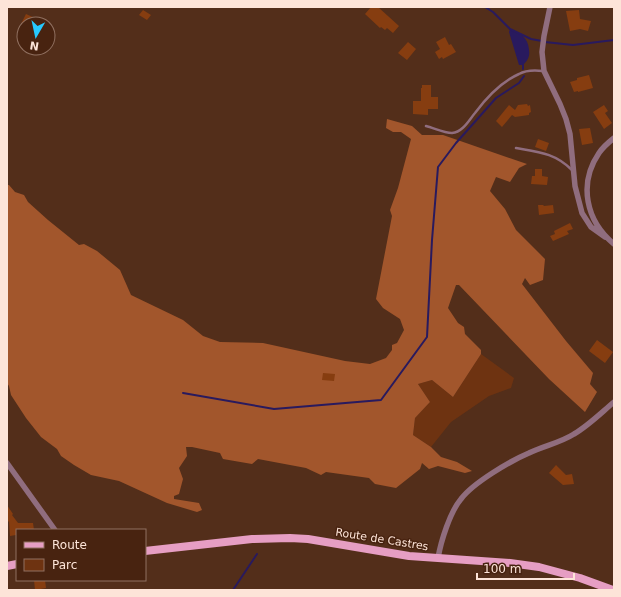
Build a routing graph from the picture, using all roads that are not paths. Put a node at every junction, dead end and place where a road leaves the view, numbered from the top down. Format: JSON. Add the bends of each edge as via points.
{"nodes":[{"id":1,"x":550,"y":7,"type":"edge"},
{"id":2,"x":544,"y":71,"type":"junction"},
{"id":3,"x":426,"y":126,"type":"dead end"},
{"id":4,"x":614,"y":138,"type":"edge"},
{"id":5,"x":516,"y":148,"type":"dead end"},
{"id":6,"x":574,"y":172,"type":"junction"},
{"id":7,"x":605,"y":236,"type":"junction"},
{"id":8,"x":614,"y":244,"type":"edge"},
{"id":9,"x":614,"y":402,"type":"edge"},
{"id":10,"x":7,"y":463,"type":"edge"},
{"id":11,"x":54,"y":529,"type":"edge"},
{"id":12,"x":146,"y":551,"type":"edge"},
{"id":13,"x":438,"y":558,"type":"junction"},
{"id":14,"x":613,"y":590,"type":"edge"}],
"edges":[{"from":1,"to":2,"type":"street","via":[[542,52]]},
{"from":2,"to":3,"type":"lane","via":[[520,73],[506,82],[492,93],[466,125],[457,132],[445,132]]},
{"from":2,"to":6,"type":"street","via":[[566,119]]},
{"from":4,"to":7,"type":"street","via":[[597,156],[587,184],[589,207]]},
{"from":5,"to":6,"type":"lane","via":[[554,157]]},
{"from":6,"to":7,"type":"street","via":[[582,213],[591,227]]},
{"from":7,"to":8,"type":"street"},
{"from":9,"to":13,"type":"street","via":[[573,435],[529,453],[470,489],[455,508]]},
{"from":10,"to":11,"type":"street"},
{"from":12,"to":13,"type":"main road","name":"Route de Castres","via":[[252,539],[290,538]]},
{"from":13,"to":14,"type":"main road","name":"Route de Castres","via":[[539,567]]}]}
